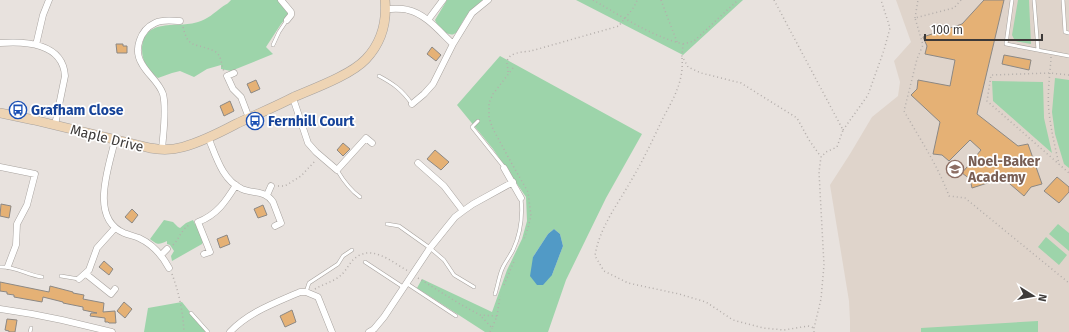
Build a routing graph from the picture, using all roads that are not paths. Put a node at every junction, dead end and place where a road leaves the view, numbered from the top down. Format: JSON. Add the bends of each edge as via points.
{"nodes":[{"id":1,"x":49,"y":0,"type":"edge"},
{"id":2,"x":281,"y":0,"type":"edge"},
{"id":3,"x":443,"y":0,"type":"edge"},
{"id":4,"x":488,"y":0,"type":"edge"},
{"id":5,"x":1012,"y":0,"type":"edge"},
{"id":6,"x":1034,"y":0,"type":"edge"},
{"id":7,"x":1063,"y":0,"type":"edge"},
{"id":8,"x":386,"y":5,"type":"edge"},
{"id":9,"x":287,"y":20,"type":"joint"},
{"id":10,"x":428,"y":20,"type":"junction"},
{"id":11,"x":180,"y":21,"type":"road end"},
{"id":12,"x":1069,"y":33,"type":"edge"},
{"id":13,"x":0,"y":43,"type":"edge"},
{"id":14,"x":453,"y":44,"type":"junction"},
{"id":15,"x":36,"y":45,"type":"junction"},
{"id":16,"x":273,"y":45,"type":"dead end"},
{"id":17,"x":1038,"y":50,"type":"junction"},
{"id":18,"x":1069,"y":56,"type":"edge"},
{"id":19,"x":234,"y":73,"type":"dead end"},
{"id":20,"x":379,"y":76,"type":"dead end"},
{"id":21,"x":293,"y":98,"type":"junction"},
{"id":22,"x":412,"y":104,"type":"joint"},
{"id":23,"x":0,"y":113,"type":"edge"},
{"id":24,"x":249,"y":118,"type":"junction"},
{"id":25,"x":478,"y":121,"type":"dead end"},
{"id":26,"x":55,"y":125,"type":"junction"},
{"id":27,"x":208,"y":137,"type":"junction"},
{"id":28,"x":116,"y":140,"type":"junction"},
{"id":29,"x":372,"y":143,"type":"dead end"},
{"id":30,"x":165,"y":150,"type":"junction"},
{"id":31,"x":418,"y":163,"type":"dead end"},
{"id":32,"x":0,"y":167,"type":"edge"},
{"id":33,"x":504,"y":168,"type":"joint"},
{"id":34,"x":336,"y":170,"type":"junction"},
{"id":35,"x":513,"y":182,"type":"junction"},
{"id":36,"x":236,"y":185,"type":"junction"},
{"id":37,"x":271,"y":186,"type":"road end"},
{"id":38,"x":267,"y":195,"type":"junction"},
{"id":39,"x":360,"y":197,"type":"dead end"},
{"id":40,"x":521,"y":198,"type":"joint"},
{"id":41,"x":463,"y":211,"type":"junction"},
{"id":42,"x":387,"y":224,"type":"dead end"},
{"id":43,"x":275,"y":226,"type":"dead end"},
{"id":44,"x":115,"y":228,"type":"junction"},
{"id":45,"x":430,"y":248,"type":"junction"},
{"id":46,"x":167,"y":249,"type":"road end"},
{"id":47,"x":352,"y":250,"type":"dead end"},
{"id":48,"x":204,"y":254,"type":"dead end"},
{"id":49,"x":161,"y":255,"type":"junction"},
{"id":50,"x":365,"y":262,"type":"dead end"},
{"id":51,"x":8,"y":266,"type":"junction"},
{"id":52,"x":0,"y":267,"type":"edge"},
{"id":53,"x":169,"y":268,"type":"road end"},
{"id":54,"x":86,"y":274,"type":"junction"},
{"id":55,"x":61,"y":276,"type":"dead end"},
{"id":56,"x":42,"y":277,"type":"dead end"},
{"id":57,"x":79,"y":279,"type":"joint"},
{"id":58,"x":405,"y":285,"type":"junction"},
{"id":59,"x":474,"y":288,"type":"dead end"},
{"id":60,"x":115,"y":289,"type":"dead end"},
{"id":61,"x":309,"y":293,"type":"junction"},
{"id":62,"x":495,"y":294,"type":"dead end"},
{"id":63,"x":0,"y":309,"type":"edge"},
{"id":64,"x":191,"y":313,"type":"dead end"},
{"id":65,"x":456,"y":316,"type":"dead end"},
{"id":66,"x":31,"y":328,"type":"dead end"},
{"id":67,"x":373,"y":331,"type":"edge"},
{"id":68,"x":30,"y":332,"type":"edge"},
{"id":69,"x":112,"y":332,"type":"edge"},
{"id":70,"x":208,"y":332,"type":"edge"},
{"id":71,"x":230,"y":332,"type":"edge"},
{"id":72,"x":332,"y":332,"type":"edge"}],
"edges":[{"from":1,"to":15,"type":"street"},
{"from":2,"to":9,"type":"street","via":[[291,12]]},
{"from":3,"to":10,"type":"street"},
{"from":4,"to":14,"type":"street","via":[[472,13]]},
{"from":5,"to":17,"type":"lane","via":[[1006,44]]},
{"from":6,"to":17,"type":"lane"},
{"from":7,"to":12,"type":"lane","via":[[1065,32]]},
{"from":8,"to":10,"type":"street","via":[[408,10]]},
{"from":8,"to":21,"type":"street","via":[[382,34],[367,58],[348,72]]},
{"from":9,"to":16,"type":"lane"},
{"from":10,"to":14,"type":"street"},
{"from":11,"to":30,"type":"street","via":[[156,22],[144,32],[138,46],[140,62],[160,86],[163,95]]},
{"from":13,"to":15,"type":"street"},
{"from":14,"to":22,"type":"street","via":[[433,84]]},
{"from":15,"to":26,"type":"street","via":[[53,52],[64,70]]},
{"from":17,"to":18,"type":"lane"},
{"from":19,"to":24,"type":"street","via":[[227,76],[233,89],[241,97]]},
{"from":20,"to":22,"type":"lane","via":[[404,93]]},
{"from":21,"to":24,"type":"street"},
{"from":21,"to":34,"type":"street","via":[[311,147]]},
{"from":23,"to":26,"type":"street","name":"Maple Drive"},
{"from":24,"to":27,"type":"street"},
{"from":25,"to":33,"type":"lane","via":[[472,127]]},
{"from":26,"to":28,"type":"street","name":"Maple Drive"},
{"from":27,"to":30,"type":"street","via":[[182,147]]},
{"from":27,"to":36,"type":"street","via":[[223,170]]},
{"from":28,"to":30,"type":"street","name":"Maple Drive"},
{"from":28,"to":44,"type":"street","via":[[104,197],[106,214]]},
{"from":29,"to":34,"type":"street","via":[[366,138]]},
{"from":31,"to":41,"type":"street","via":[[444,186]]},
{"from":32,"to":51,"type":"street","via":[[35,174],[27,205],[17,224],[16,245]]},
{"from":33,"to":35,"type":"street"},
{"from":34,"to":39,"type":"lane"},
{"from":35,"to":40,"type":"street"},
{"from":35,"to":41,"type":"street"},
{"from":36,"to":38,"type":"street","via":[[249,192]]},
{"from":36,"to":48,"type":"street","via":[[217,212],[198,222],[210,252]]},
{"from":37,"to":38,"type":"street"},
{"from":38,"to":43,"type":"street","via":[[273,202],[281,224]]},
{"from":40,"to":62,"type":"lane","via":[[522,220],[519,236],[503,267]]},
{"from":41,"to":45,"type":"street"},
{"from":42,"to":45,"type":"lane","via":[[399,226]]},
{"from":44,"to":49,"type":"street","via":[[141,240]]},
{"from":44,"to":54,"type":"street","via":[[97,248]]},
{"from":45,"to":58,"type":"street"},
{"from":45,"to":59,"type":"lane","via":[[444,260],[454,275]]},
{"from":46,"to":49,"type":"street"},
{"from":47,"to":61,"type":"lane","via":[[343,256],[338,264],[309,283]]},
{"from":49,"to":53,"type":"street"},
{"from":50,"to":58,"type":"lane"},
{"from":51,"to":52,"type":"lane"},
{"from":51,"to":56,"type":"lane"},
{"from":54,"to":57,"type":"street"},
{"from":54,"to":60,"type":"street","via":[[111,294]]},
{"from":55,"to":57,"type":"lane"},
{"from":58,"to":65,"type":"lane"},
{"from":58,"to":67,"type":"street"},
{"from":61,"to":71,"type":"street","via":[[300,292],[256,312]]},
{"from":61,"to":72,"type":"street","via":[[318,297]]},
{"from":63,"to":69,"type":"street"},
{"from":64,"to":70,"type":"lane"},
{"from":66,"to":68,"type":"lane"}]}
